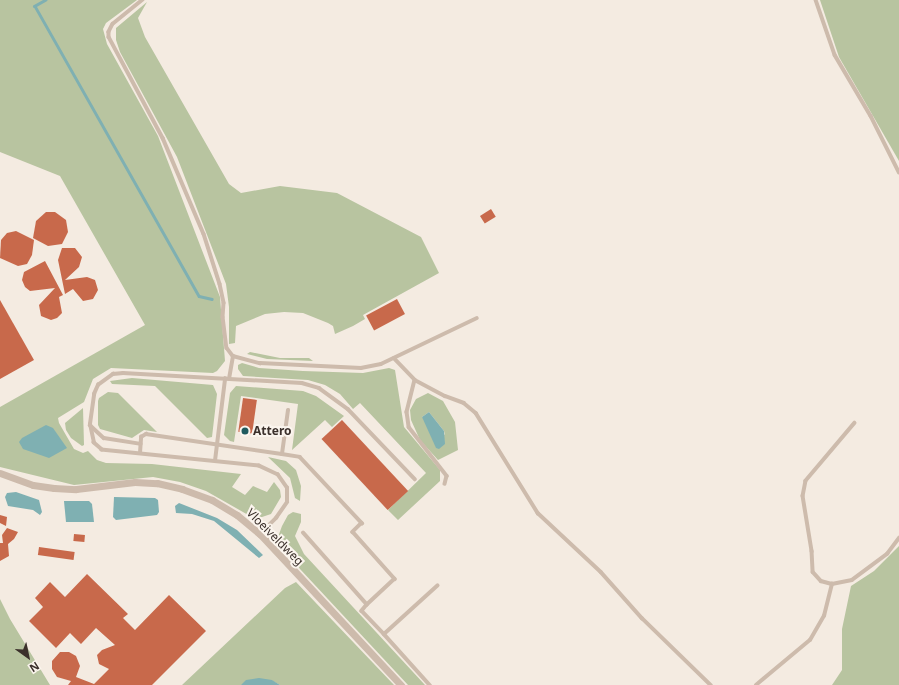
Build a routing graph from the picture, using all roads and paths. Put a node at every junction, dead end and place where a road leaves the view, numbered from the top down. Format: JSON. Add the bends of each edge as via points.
{"nodes":[{"id":1,"x":143,"y":0,"type":"edge"},
{"id":2,"x":816,"y":0,"type":"edge"},
{"id":3,"x":899,"y":172,"type":"edge"},
{"id":4,"x":477,"y":318,"type":"dead end"},
{"id":5,"x":233,"y":356,"type":"junction"},
{"id":6,"x":394,"y":358,"type":"junction"},
{"id":7,"x":227,"y":379,"type":"junction"},
{"id":8,"x":415,"y":380,"type":"junction"},
{"id":9,"x":288,"y":410,"type":"dead end"},
{"id":10,"x":855,"y":423,"type":"dead end"},
{"id":11,"x":90,"y":424,"type":"junction"},
{"id":12,"x":141,"y":444,"type":"junction"},
{"id":13,"x":217,"y":445,"type":"junction"},
{"id":14,"x":140,"y":454,"type":"junction"},
{"id":15,"x":282,"y":454,"type":"junction"},
{"id":16,"x":215,"y":461,"type":"junction"},
{"id":17,"x":0,"y":473,"type":"edge"},
{"id":18,"x":415,"y":479,"type":"dead end"},
{"id":19,"x":445,"y":484,"type":"dead end"},
{"id":20,"x":303,"y":533,"type":"dead end"},
{"id":21,"x":260,"y":534,"type":"junction"},
{"id":22,"x":899,"y":538,"type":"edge"},
{"id":23,"x":832,"y":584,"type":"junction"},
{"id":24,"x":437,"y":586,"type":"dead end"},
{"id":25,"x":367,"y":605,"type":"junction"},
{"id":26,"x":384,"y":634,"type":"junction"},
{"id":27,"x":401,"y":685,"type":"edge"},
{"id":28,"x":430,"y":685,"type":"edge"},
{"id":29,"x":711,"y":685,"type":"edge"},
{"id":30,"x":756,"y":685,"type":"edge"}],
"edges":[{"from":1,"to":5,"type":"lane","via":[[113,24],[108,32],[109,37],[163,138],[204,234],[220,284],[227,348]]},
{"from":2,"to":3,"type":"lane","via":[[835,54],[871,116]]},
{"from":4,"to":6,"type":"lane"},
{"from":5,"to":6,"type":"lane","via":[[260,363],[361,368]]},
{"from":5,"to":7,"type":"lane"},
{"from":6,"to":8,"type":"lane"},
{"from":7,"to":11,"type":"lane","via":[[161,374],[113,374],[98,385],[94,394]]},
{"from":7,"to":13,"type":"lane"},
{"from":7,"to":18,"type":"lane","via":[[302,383],[319,388],[348,409]]},
{"from":8,"to":19,"type":"lane","via":[[407,412],[409,427],[447,476]]},
{"from":8,"to":29,"type":"lane","via":[[445,396],[464,402],[476,413],[538,513],[601,572],[642,618]]},
{"from":9,"to":15,"type":"lane"},
{"from":10,"to":23,"type":"lane","via":[[814,468],[806,481],[803,496],[812,551],[812,572],[821,581]]},
{"from":11,"to":12,"type":"lane","via":[[104,438]]},
{"from":11,"to":14,"type":"lane","via":[[94,443],[102,450]]},
{"from":12,"to":13,"type":"lane","via":[[141,437],[146,434]]},
{"from":12,"to":14,"type":"lane"},
{"from":13,"to":15,"type":"lane"},
{"from":13,"to":16,"type":"lane"},
{"from":14,"to":16,"type":"lane"},
{"from":15,"to":25,"type":"lane","via":[[300,457],[362,524],[353,532],[395,579]]},
{"from":16,"to":21,"type":"lane","via":[[270,469],[284,482],[288,495],[287,502]]},
{"from":17,"to":21,"type":"street","name":"Vloeiveldweg","via":[[54,488],[76,489],[135,482],[157,483],[212,500],[237,515]]},
{"from":20,"to":25,"type":"lane"},
{"from":21,"to":27,"type":"street","name":"Vloeiveldweg"},
{"from":22,"to":23,"type":"lane","via":[[872,568],[852,580]]},
{"from":23,"to":30,"type":"lane","via":[[824,616],[810,640]]},
{"from":24,"to":26,"type":"lane"},
{"from":25,"to":26,"type":"lane","via":[[362,610]]},
{"from":26,"to":28,"type":"lane"}]}
